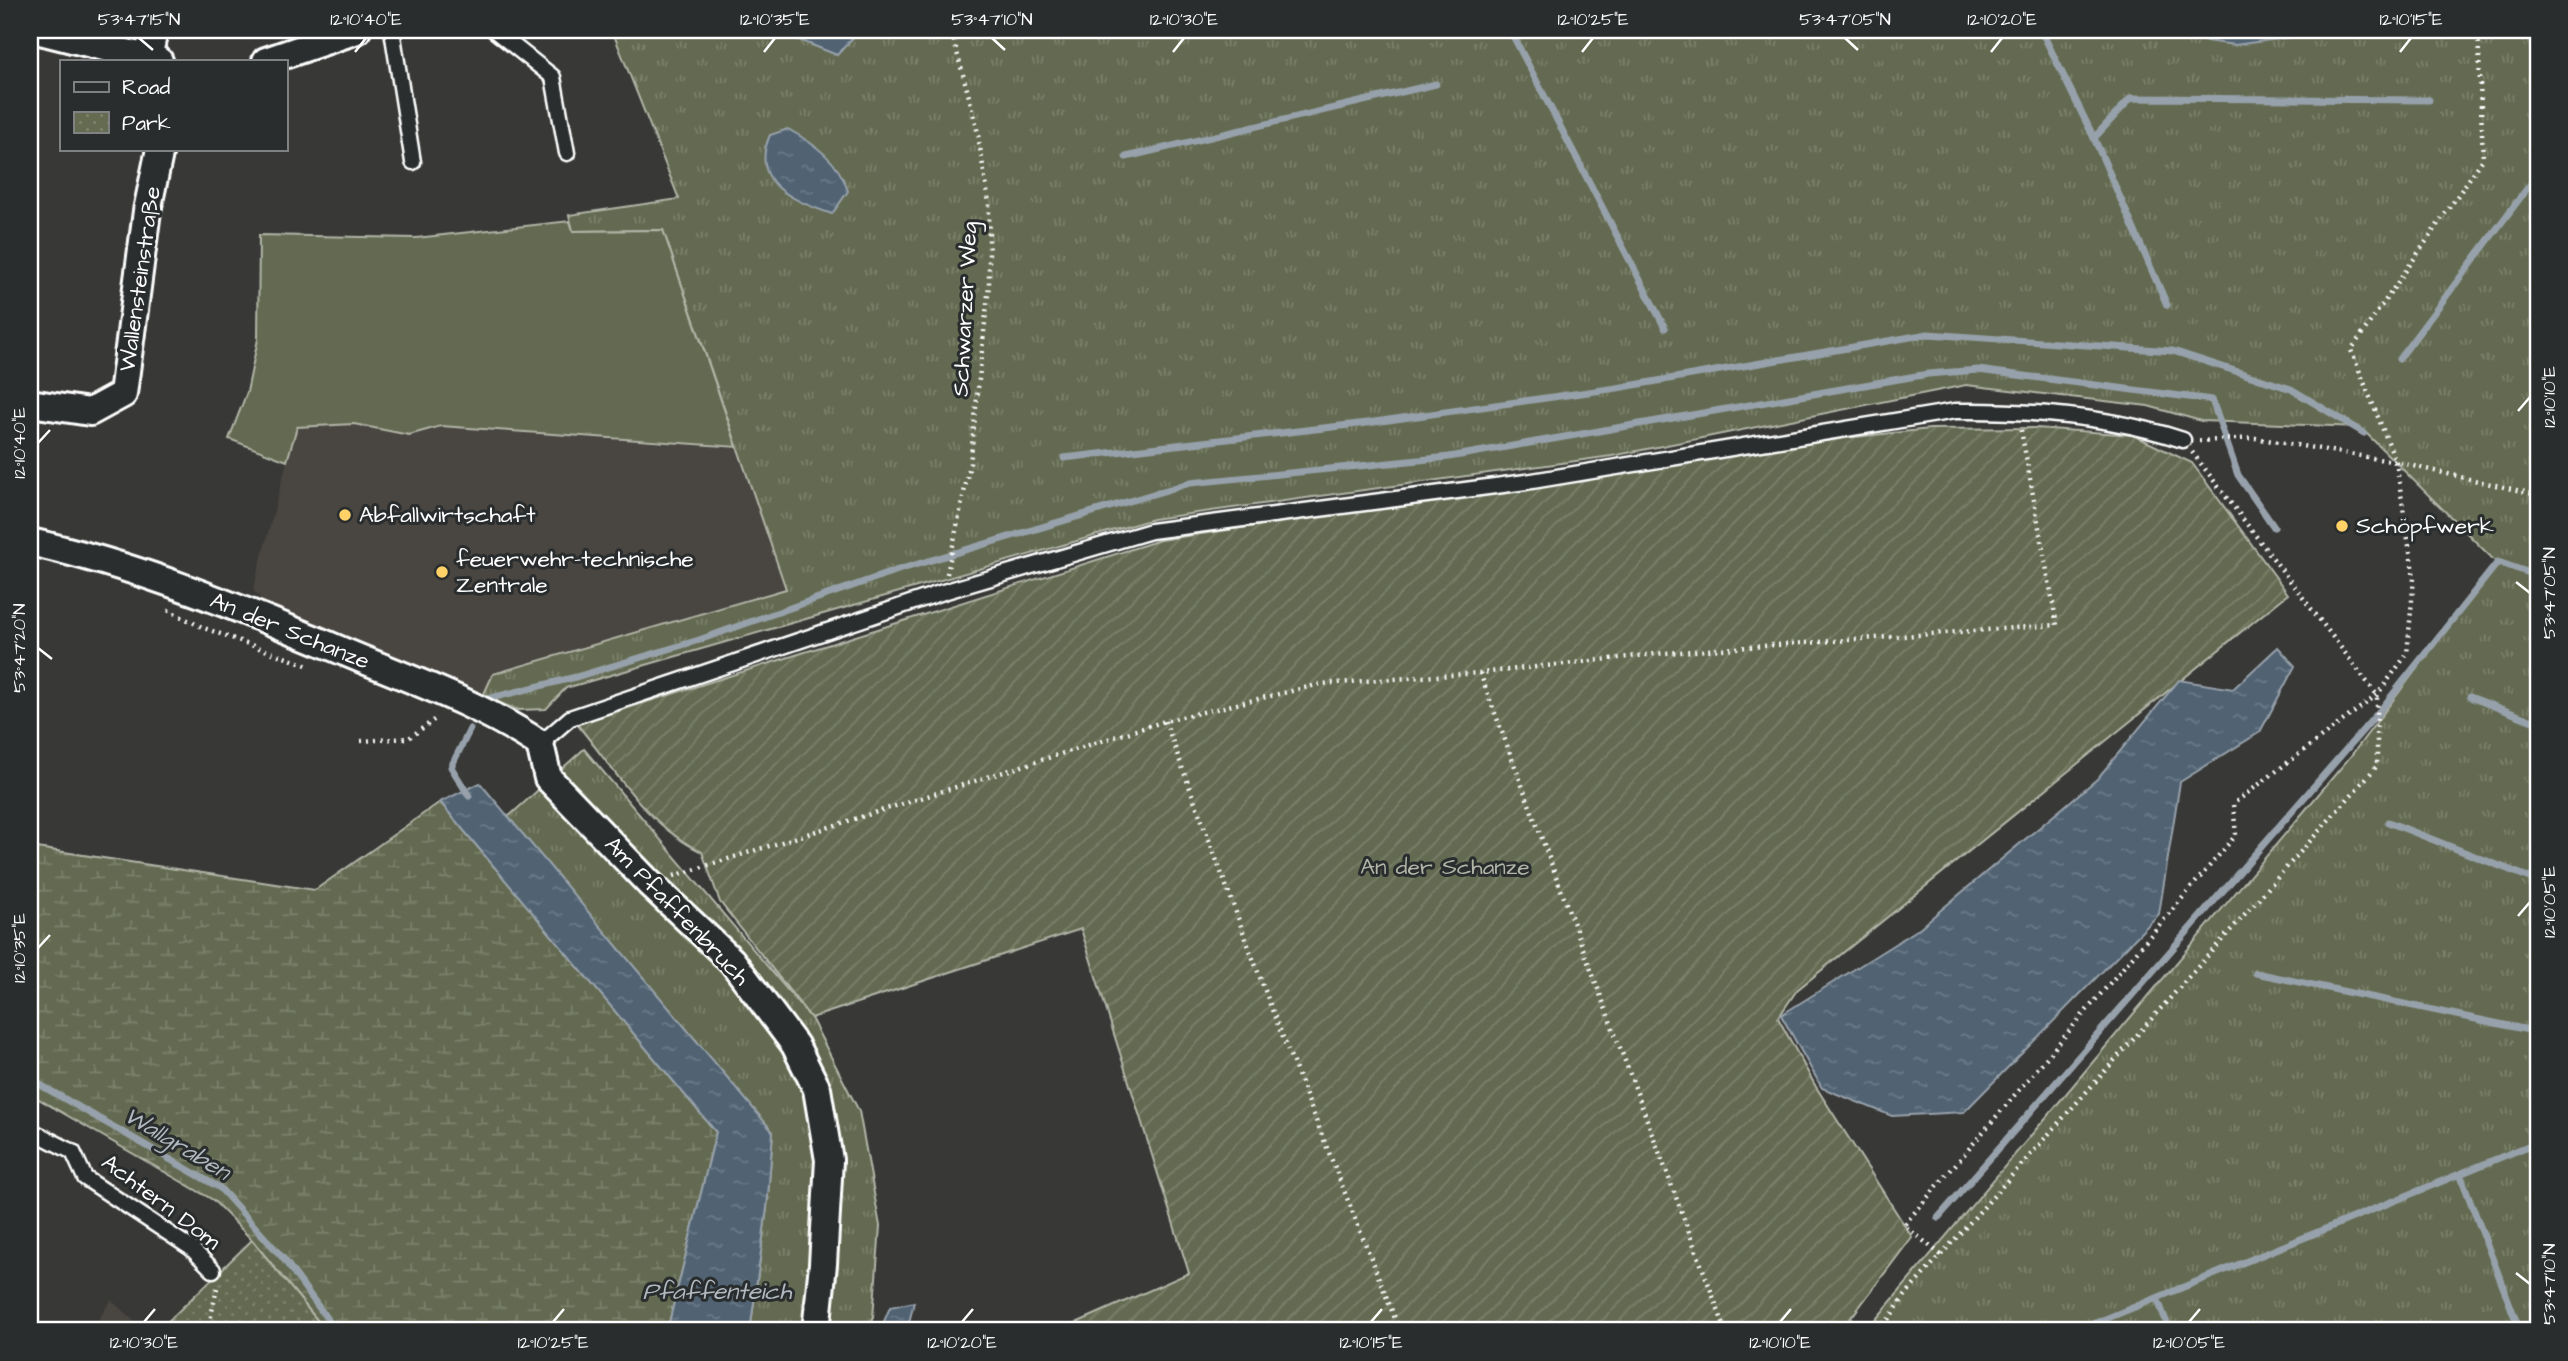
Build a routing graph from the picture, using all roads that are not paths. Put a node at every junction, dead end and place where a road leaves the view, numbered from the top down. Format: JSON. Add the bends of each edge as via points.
{"nodes":[{"id":1,"x":35,"y":30,"type":"edge"},
{"id":2,"x":154,"y":30,"type":"edge"},
{"id":3,"x":357,"y":30,"type":"edge"},
{"id":4,"x":392,"y":30,"type":"edge"},
{"id":5,"x":494,"y":30,"type":"edge"},
{"id":6,"x":30,"y":49,"type":"edge"},
{"id":7,"x":153,"y":60,"type":"edge"},
{"id":8,"x":269,"y":60,"type":"edge"},
{"id":9,"x":160,"y":150,"type":"edge"},
{"id":10,"x":567,"y":153,"type":"dead end"},
{"id":11,"x":413,"y":162,"type":"dead end"},
{"id":12,"x":30,"y":403,"type":"edge"},
{"id":13,"x":2183,"y":440,"type":"road end"},
{"id":14,"x":30,"y":542,"type":"edge"},
{"id":15,"x":540,"y":744,"type":"junction"},
{"id":16,"x":30,"y":1130,"type":"edge"},
{"id":17,"x":213,"y":1270,"type":"road end"},
{"id":18,"x":816,"y":1331,"type":"edge"}],
"edges":[{"from":1,"to":6,"type":"street"},
{"from":1,"to":7,"type":"street"},
{"from":2,"to":7,"type":"street"},
{"from":3,"to":8,"type":"street"},
{"from":4,"to":11,"type":"lane"},
{"from":5,"to":10,"type":"lane","via":[[553,77]]},
{"from":9,"to":12,"type":"street","name":"Wallensteinstraße","via":[[147,211],[124,394],[90,412]]},
{"from":13,"to":15,"type":"lane","via":[[2143,427],[2017,411],[1955,411],[1526,482],[1151,531],[943,592],[570,719]]},
{"from":14,"to":15,"type":"street","name":"An der Schanze","via":[[88,556],[250,613],[498,716]]},
{"from":15,"to":18,"type":"street","name":"Am Pfaffenbruch","via":[[548,778],[732,961],[795,1045],[817,1090],[829,1160]]},
{"from":16,"to":17,"type":"lane","name":"Achtern Dom","via":[[74,1152],[85,1178],[191,1248]]}]}
